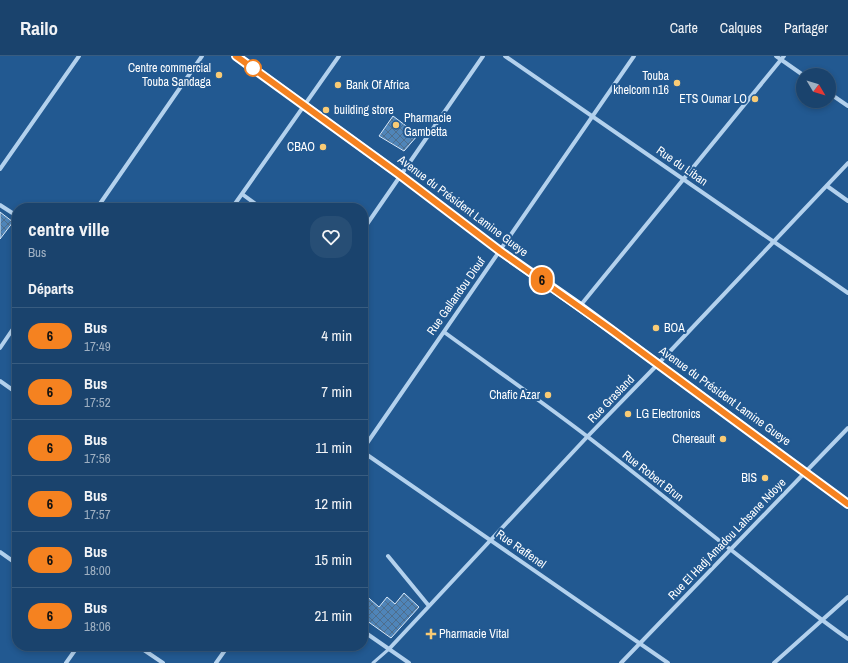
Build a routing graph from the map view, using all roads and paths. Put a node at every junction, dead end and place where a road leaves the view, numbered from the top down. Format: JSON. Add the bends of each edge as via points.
{"nodes":[{"id":1,"x":79,"y":56,"type":"edge"},
{"id":2,"x":202,"y":56,"type":"edge"},
{"id":3,"x":236,"y":56,"type":"edge"},
{"id":4,"x":339,"y":56,"type":"edge"},
{"id":5,"x":483,"y":56,"type":"edge"},
{"id":6,"x":505,"y":56,"type":"edge"},
{"id":7,"x":634,"y":56,"type":"edge"},
{"id":8,"x":776,"y":56,"type":"edge"},
{"id":9,"x":782,"y":58,"type":"edge"},
{"id":10,"x":796,"y":69,"type":"edge"},
{"id":11,"x":836,"y":98,"type":"edge"},
{"id":12,"x":304,"y":106,"type":"junction"},
{"id":13,"x":848,"y":106,"type":"edge"},
{"id":14,"x":592,"y":116,"type":"junction"},
{"id":15,"x":848,"y":163,"type":"edge"},
{"id":16,"x":0,"y":169,"type":"edge"},
{"id":17,"x":400,"y":175,"type":"junction"},
{"id":18,"x":683,"y":179,"type":"junction"},
{"id":19,"x":826,"y":186,"type":"junction"},
{"id":20,"x":242,"y":194,"type":"junction"},
{"id":21,"x":848,"y":201,"type":"edge"},
{"id":22,"x":100,"y":203,"type":"edge"},
{"id":23,"x":236,"y":203,"type":"edge"},
{"id":24,"x":254,"y":203,"type":"edge"},
{"id":25,"x":0,"y":205,"type":"edge"},
{"id":26,"x":12,"y":213,"type":"edge"},
{"id":27,"x":368,"y":223,"type":"edge"},
{"id":28,"x":774,"y":242,"type":"junction"},
{"id":29,"x":500,"y":251,"type":"junction"},
{"id":30,"x":848,"y":293,"type":"edge"},
{"id":31,"x":579,"y":306,"type":"junction"},
{"id":32,"x":12,"y":330,"type":"edge"},
{"id":33,"x":444,"y":332,"type":"junction"},
{"id":34,"x":0,"y":348,"type":"edge"},
{"id":35,"x":658,"y":364,"type":"junction"},
{"id":36,"x":0,"y":381,"type":"edge"},
{"id":37,"x":12,"y":389,"type":"edge"},
{"id":38,"x":848,"y":428,"type":"edge"},
{"id":39,"x":587,"y":437,"type":"junction"},
{"id":40,"x":368,"y":442,"type":"edge"},
{"id":41,"x":368,"y":455,"type":"edge"},
{"id":42,"x":806,"y":472,"type":"junction"},
{"id":43,"x":848,"y":504,"type":"edge"},
{"id":44,"x":491,"y":540,"type":"junction"},
{"id":45,"x":730,"y":549,"type":"junction"},
{"id":46,"x":0,"y":552,"type":"edge"},
{"id":47,"x":388,"y":556,"type":"dead end"},
{"id":48,"x":12,"y":560,"type":"edge"},
{"id":49,"x":848,"y":597,"type":"edge"},
{"id":50,"x":429,"y":606,"type":"junction"},
{"id":51,"x":822,"y":620,"type":"junction"},
{"id":52,"x":368,"y":634,"type":"edge"},
{"id":53,"x":848,"y":639,"type":"edge"},
{"id":54,"x":640,"y":643,"type":"junction"},
{"id":55,"x":389,"y":649,"type":"junction"},
{"id":56,"x":74,"y":651,"type":"edge"},
{"id":57,"x":145,"y":651,"type":"edge"},
{"id":58,"x":224,"y":651,"type":"edge"},
{"id":59,"x":66,"y":663,"type":"edge"},
{"id":60,"x":163,"y":663,"type":"edge"},
{"id":61,"x":216,"y":663,"type":"edge"},
{"id":62,"x":373,"y":663,"type":"edge"},
{"id":63,"x":409,"y":663,"type":"edge"},
{"id":64,"x":621,"y":663,"type":"edge"},
{"id":65,"x":668,"y":663,"type":"edge"},
{"id":66,"x":774,"y":663,"type":"edge"}],
"edges":[{"from":1,"to":16,"type":"street"},
{"from":2,"to":22,"type":"street"},
{"from":3,"to":12,"type":"main road","name":"Avenue du Président Lamine Gueye"},
{"from":4,"to":12,"type":"street"},
{"from":5,"to":17,"type":"street"},
{"from":6,"to":14,"type":"street","name":"Rue du Liban"},
{"from":7,"to":14,"type":"street","name":"Rue Gallandou Diouf"},
{"from":8,"to":9,"type":"street"},
{"from":9,"to":10,"type":"street"},
{"from":9,"to":18,"type":"street"},
{"from":11,"to":13,"type":"street"},
{"from":12,"to":17,"type":"main road","name":"Avenue du Président Lamine Gueye"},
{"from":12,"to":20,"type":"street"},
{"from":14,"to":18,"type":"street","name":"Rue du Liban"},
{"from":14,"to":29,"type":"street","name":"Rue Gallandou Diouf"},
{"from":15,"to":19,"type":"street","name":"Rue Grasland"},
{"from":17,"to":27,"type":"street"},
{"from":17,"to":29,"type":"main road","name":"Avenue du Président Lamine Gueye"},
{"from":18,"to":28,"type":"street","name":"Rue du Liban"},
{"from":18,"to":31,"type":"street"},
{"from":19,"to":21,"type":"street"},
{"from":19,"to":28,"type":"street","name":"Rue Grasland"},
{"from":20,"to":23,"type":"street"},
{"from":20,"to":24,"type":"street"},
{"from":25,"to":26,"type":"street"},
{"from":28,"to":30,"type":"street","name":"Rue du Liban"},
{"from":28,"to":35,"type":"street","name":"Rue Grasland"},
{"from":29,"to":31,"type":"main road","name":"Avenue du Président Lamine Gueye"},
{"from":29,"to":33,"type":"street","name":"Rue Gallandou Diouf"},
{"from":31,"to":35,"type":"main road","name":"Avenue du Président Lamine Gueye"},
{"from":32,"to":34,"type":"street"},
{"from":33,"to":39,"type":"street","name":"Rue Robert Brun"},
{"from":33,"to":40,"type":"street","name":"Rue Gallandou Diouf"},
{"from":35,"to":39,"type":"street","name":"Rue Grasland"},
{"from":35,"to":42,"type":"main road","name":"Avenue du Président Lamine Gueye"},
{"from":36,"to":37,"type":"street"},
{"from":38,"to":42,"type":"street","name":"Rue El Hadj Amadou Lahsane Ndoye"},
{"from":39,"to":44,"type":"street","name":"Rue Grasland"},
{"from":39,"to":45,"type":"street","name":"Rue Robert Brun"},
{"from":41,"to":44,"type":"street","name":"Rue Raffenel"},
{"from":42,"to":43,"type":"main road","name":"Avenue du Président Lamine Gueye"},
{"from":42,"to":45,"type":"street","name":"Rue El Hadj Amadou Lahsane Ndoye"},
{"from":44,"to":50,"type":"street","name":"Rue Grasland"},
{"from":44,"to":54,"type":"street","name":"Rue Raffenel"},
{"from":45,"to":51,"type":"street","name":"Rue Robert Brun"},
{"from":45,"to":54,"type":"street","name":"Rue El Hadj Amadou Lahsane Ndoye"},
{"from":46,"to":48,"type":"street"},
{"from":47,"to":50,"type":"street"},
{"from":49,"to":51,"type":"street"},
{"from":50,"to":55,"type":"street","name":"Rue Grasland"},
{"from":51,"to":53,"type":"street","name":"Rue Robert Brun"},
{"from":51,"to":66,"type":"street"},
{"from":52,"to":55,"type":"street"},
{"from":54,"to":64,"type":"street","name":"Rue El Hadj Amadou Lahsane Ndoye"},
{"from":54,"to":65,"type":"street","name":"Rue Raffenel"},
{"from":55,"to":62,"type":"lane"},
{"from":55,"to":63,"type":"street"},
{"from":56,"to":59,"type":"street"},
{"from":57,"to":60,"type":"street"},
{"from":58,"to":61,"type":"street"}]}
